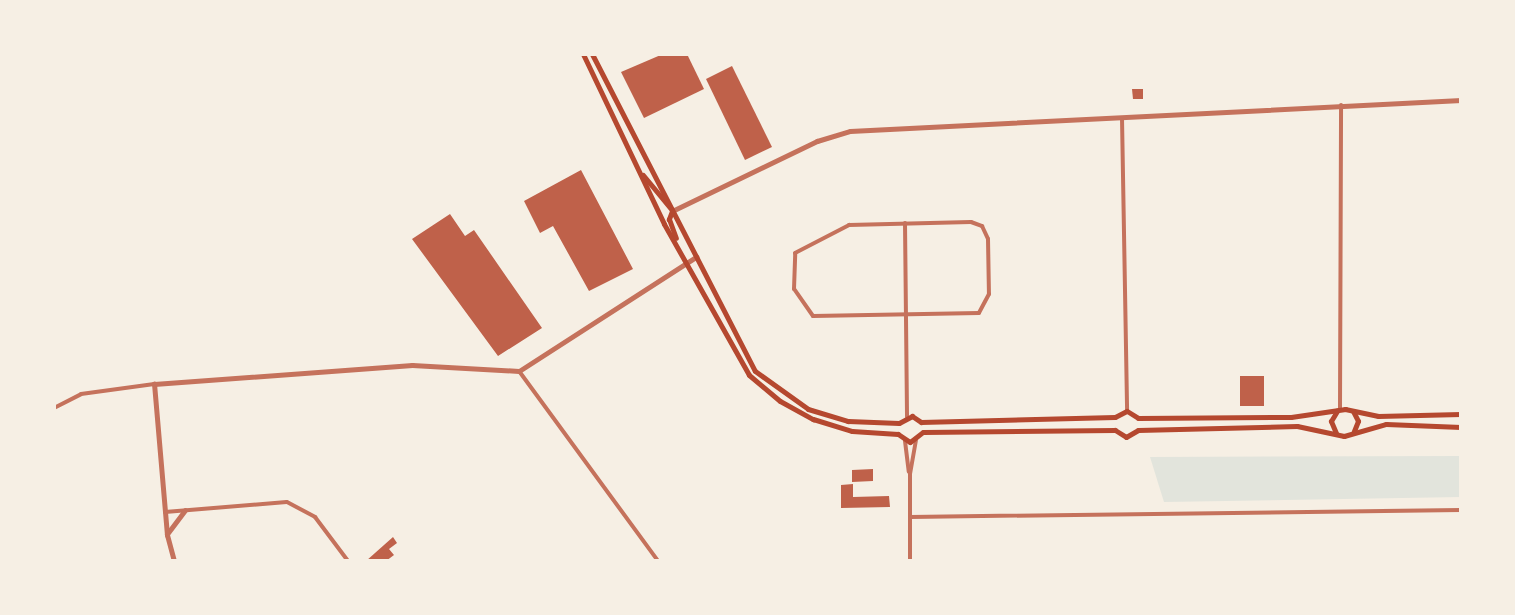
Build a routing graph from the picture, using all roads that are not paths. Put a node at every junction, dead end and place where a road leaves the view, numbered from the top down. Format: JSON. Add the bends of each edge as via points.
{"nodes":[{"id":1,"x":583,"y":54,"type":"edge"},
{"id":2,"x":592,"y":54,"type":"edge"},
{"id":3,"x":1461,"y":100,"type":"edge"},
{"id":4,"x":1341,"y":105,"type":"junction"},
{"id":5,"x":1122,"y":115,"type":"junction"},
{"id":6,"x":635,"y":164,"type":"junction"},
{"id":7,"x":672,"y":211,"type":"junction"},
{"id":8,"x":905,"y":223,"type":"junction"},
{"id":9,"x":677,"y":247,"type":"junction"},
{"id":10,"x":696,"y":257,"type":"junction"},
{"id":11,"x":686,"y":264,"type":"junction"},
{"id":12,"x":906,"y":315,"type":"junction"},
{"id":13,"x":519,"y":371,"type":"junction"},
{"id":14,"x":154,"y":384,"type":"junction"},
{"id":15,"x":1344,"y":396,"type":"junction"},
{"id":16,"x":54,"y":408,"type":"edge"},
{"id":17,"x":1339,"y":410,"type":"junction"},
{"id":18,"x":1351,"y":410,"type":"junction"},
{"id":19,"x":1127,"y":411,"type":"junction"},
{"id":20,"x":1461,"y":414,"type":"edge"},
{"id":21,"x":907,"y":417,"type":"junction"},
{"id":22,"x":1115,"y":417,"type":"junction"},
{"id":23,"x":1138,"y":418,"type":"junction"},
{"id":24,"x":921,"y":422,"type":"junction"},
{"id":25,"x":899,"y":423,"type":"junction"},
{"id":26,"x":1461,"y":427,"type":"edge"},
{"id":27,"x":1115,"y":430,"type":"junction"},
{"id":28,"x":1138,"y":430,"type":"junction"},
{"id":29,"x":923,"y":432,"type":"junction"},
{"id":30,"x":1353,"y":432,"type":"junction"},
{"id":31,"x":1336,"y":433,"type":"junction"},
{"id":32,"x":898,"y":434,"type":"junction"},
{"id":33,"x":905,"y":441,"type":"junction"},
{"id":34,"x":916,"y":441,"type":"junction"},
{"id":35,"x":910,"y":474,"type":"junction"},
{"id":36,"x":185,"y":510,"type":"junction"},
{"id":37,"x":1461,"y":510,"type":"edge"},
{"id":38,"x":165,"y":512,"type":"junction"},
{"id":39,"x":910,"y":517,"type":"junction"},
{"id":40,"x":167,"y":535,"type":"junction"},
{"id":41,"x":174,"y":561,"type":"edge"},
{"id":42,"x":348,"y":561,"type":"edge"},
{"id":43,"x":658,"y":561,"type":"edge"},
{"id":44,"x":910,"y":561,"type":"edge"}],
"edges":[{"from":1,"to":6,"type":"main road"},
{"from":2,"to":7,"type":"main road"},
{"from":3,"to":4,"type":"street"},
{"from":4,"to":5,"type":"street"},
{"from":4,"to":15,"type":"street"},
{"from":5,"to":7,"type":"street","via":[[850,131],[817,141]]},
{"from":5,"to":19,"type":"street"},
{"from":6,"to":7,"type":"main road"},
{"from":6,"to":9,"type":"main road"},
{"from":7,"to":9,"type":"main road","via":[[669,219]]},
{"from":7,"to":10,"type":"main road"},
{"from":8,"to":12,"type":"street"},
{"from":8,"to":12,"type":"street","via":[[982,226],[988,239],[989,294],[979,313]]},
{"from":8,"to":12,"type":"street","via":[[849,225],[795,253],[792,277],[809,315]]},
{"from":9,"to":11,"type":"main road"},
{"from":10,"to":11,"type":"street"},
{"from":10,"to":25,"type":"main road","via":[[743,353],[771,386],[829,416]]},
{"from":11,"to":13,"type":"street"},
{"from":11,"to":32,"type":"main road","via":[[734,354],[767,392],[824,423]]},
{"from":12,"to":21,"type":"street"},
{"from":13,"to":14,"type":"street","via":[[412,365]]},
{"from":13,"to":43,"type":"street"},
{"from":14,"to":16,"type":"street","via":[[81,394]]},
{"from":14,"to":38,"type":"street"},
{"from":15,"to":17,"type":"street"},
{"from":15,"to":18,"type":"street"},
{"from":17,"to":18,"type":"main road"},
{"from":17,"to":23,"type":"main road","via":[[1291,417]]},
{"from":17,"to":31,"type":"main road","via":[[1331,421]]},
{"from":18,"to":20,"type":"main road","via":[[1378,416]]},
{"from":18,"to":30,"type":"main road","via":[[1358,421]]},
{"from":19,"to":22,"type":"main road"},
{"from":19,"to":23,"type":"main road"},
{"from":21,"to":24,"type":"main road"},
{"from":21,"to":25,"type":"main road"},
{"from":22,"to":24,"type":"main road"},
{"from":22,"to":27,"type":"main road"},
{"from":23,"to":28,"type":"main road"},
{"from":24,"to":29,"type":"main road"},
{"from":25,"to":32,"type":"main road"},
{"from":26,"to":30,"type":"main road","via":[[1386,424]]},
{"from":27,"to":28,"type":"main road","via":[[1126,437]]},
{"from":27,"to":29,"type":"main road"},
{"from":28,"to":31,"type":"main road","via":[[1297,426]]},
{"from":29,"to":34,"type":"main road"},
{"from":30,"to":31,"type":"main road"},
{"from":32,"to":33,"type":"main road"},
{"from":33,"to":34,"type":"main road"},
{"from":33,"to":35,"type":"street"},
{"from":34,"to":35,"type":"street"},
{"from":35,"to":39,"type":"street"},
{"from":36,"to":38,"type":"street"},
{"from":36,"to":40,"type":"street"},
{"from":36,"to":42,"type":"street","via":[[299,505],[315,517]]},
{"from":37,"to":39,"type":"street"},
{"from":38,"to":40,"type":"street"},
{"from":39,"to":44,"type":"street"},
{"from":40,"to":41,"type":"street"}]}
